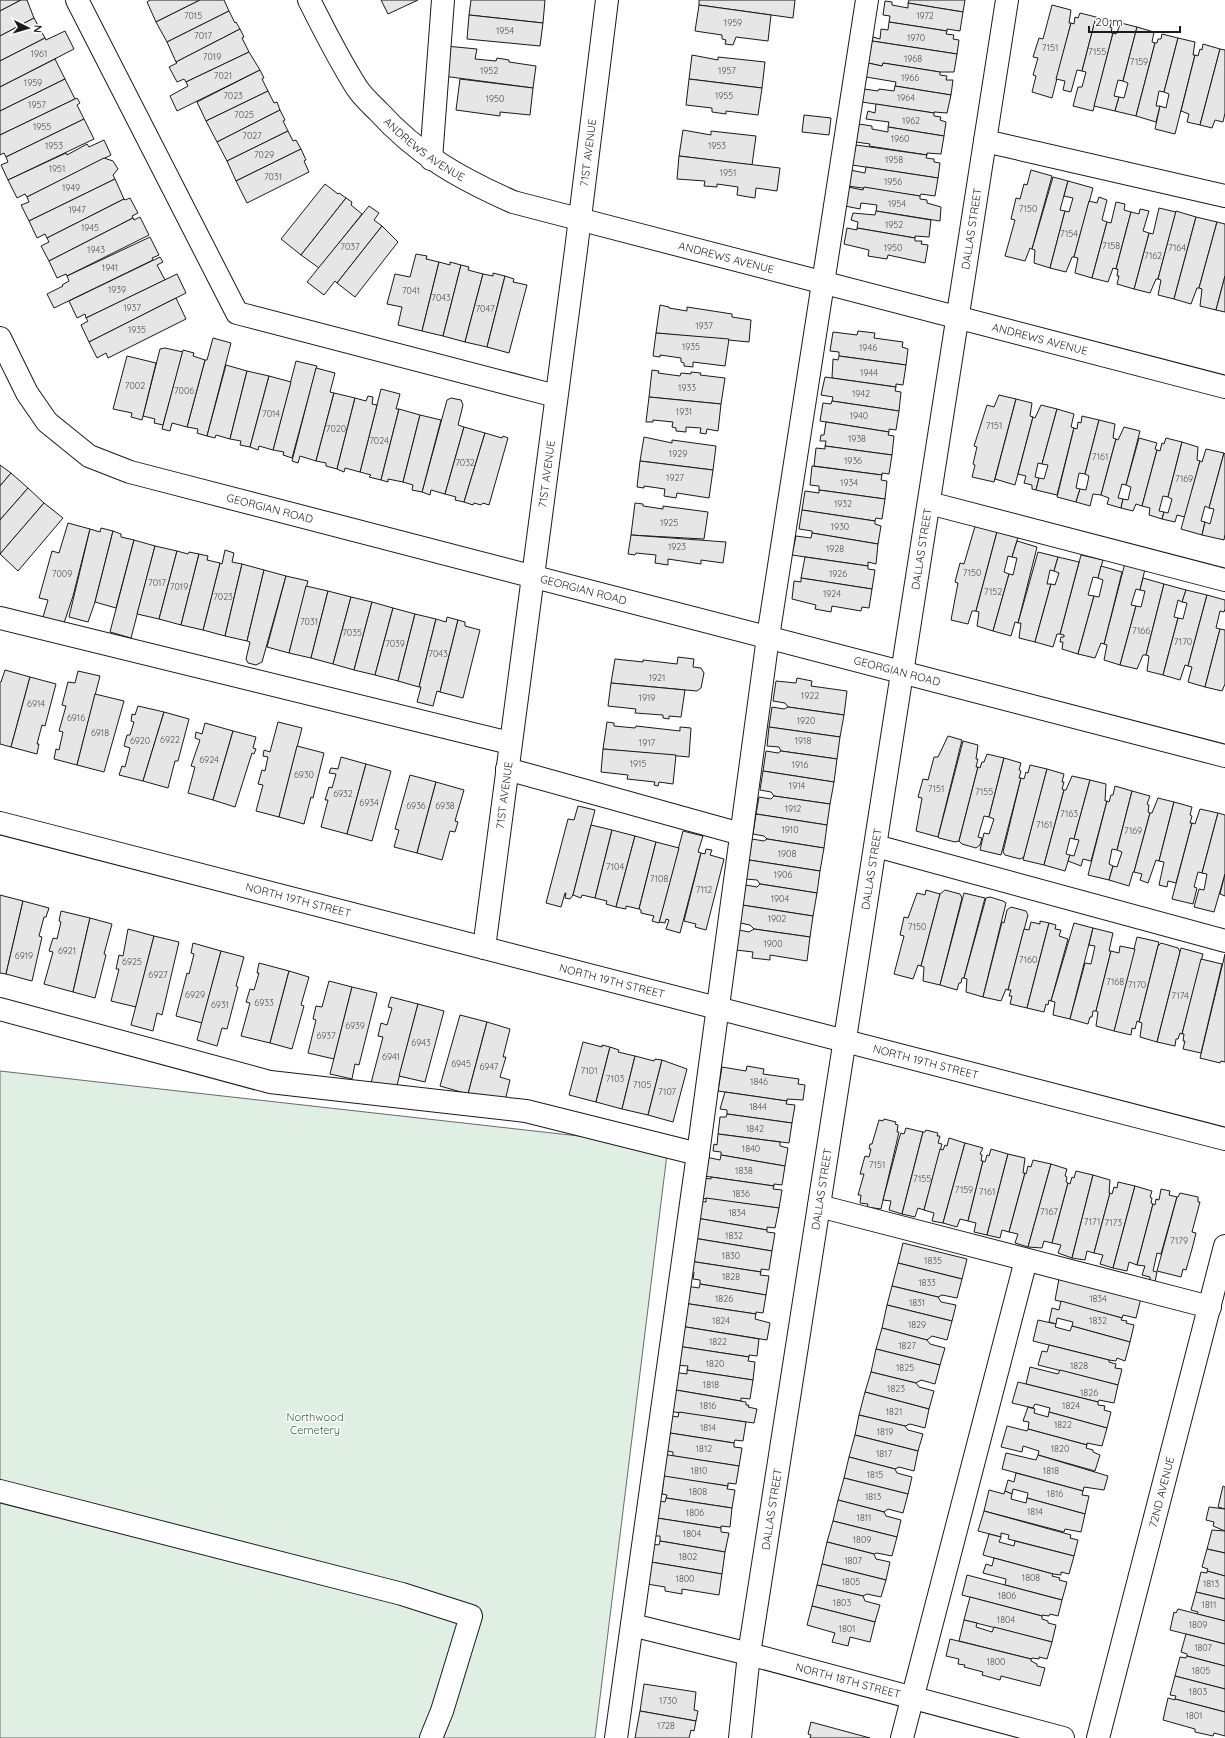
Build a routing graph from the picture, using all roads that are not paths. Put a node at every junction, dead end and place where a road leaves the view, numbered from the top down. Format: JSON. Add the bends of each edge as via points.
{"nodes":[{"id":1,"x":77,"y":0,"type":"edge"},
{"id":2,"x":309,"y":0,"type":"edge"},
{"id":3,"x":443,"y":0,"type":"edge"},
{"id":4,"x":607,"y":0,"type":"edge"},
{"id":5,"x":867,"y":0,"type":"edge"},
{"id":6,"x":1007,"y":0,"type":"edge"},
{"id":7,"x":985,"y":141,"type":"junction"},
{"id":8,"x":431,"y":159,"type":"junction"},
{"id":9,"x":1225,"y":196,"type":"edge"},
{"id":10,"x":580,"y":220,"type":"junction"},
{"id":11,"x":824,"y":283,"type":"junction"},
{"id":12,"x":957,"y":317,"type":"junction"},
{"id":13,"x":0,"y":338,"type":"edge"},
{"id":14,"x":1225,"y":387,"type":"edge"},
{"id":15,"x":556,"y":396,"type":"junction"},
{"id":16,"x":929,"y":503,"type":"junction"},
{"id":17,"x":532,"y":577,"type":"junction"},
{"id":18,"x":1225,"y":580,"type":"edge"},
{"id":19,"x":0,"y":618,"type":"edge"},
{"id":20,"x":768,"y":637,"type":"junction"},
{"id":21,"x":903,"y":672,"type":"junction"},
{"id":22,"x":510,"y":743,"type":"junction"},
{"id":23,"x":1225,"y":756,"type":"edge"},
{"id":24,"x":507,"y":769,"type":"junction"},
{"id":25,"x":0,"y":823,"type":"edge"},
{"id":26,"x":741,"y":834,"type":"junction"},
{"id":27,"x":876,"y":846,"type":"junction"},
{"id":28,"x":1225,"y":941,"type":"edge"},
{"id":29,"x":484,"y":948,"type":"junction"},
{"id":30,"x":0,"y":1008,"type":"edge"},
{"id":31,"x":717,"y":1008,"type":"junction"},
{"id":32,"x":846,"y":1041,"type":"junction"},
{"id":33,"x":1225,"y":1139,"type":"edge"},
{"id":34,"x":698,"y":1154,"type":"junction"},
{"id":35,"x":819,"y":1206,"type":"junction"},
{"id":36,"x":1225,"y":1246,"type":"edge"},
{"id":37,"x":1026,"y":1260,"type":"junction"},
{"id":38,"x":1210,"y":1307,"type":"junction"},
{"id":39,"x":0,"y":1491,"type":"edge"},
{"id":40,"x":632,"y":1625,"type":"junction"},
{"id":41,"x":749,"y":1654,"type":"junction"},
{"id":42,"x":914,"y":1698,"type":"junction"},
{"id":43,"x":431,"y":1738,"type":"edge"},
{"id":44,"x":616,"y":1738,"type":"edge"},
{"id":45,"x":740,"y":1738,"type":"edge"},
{"id":46,"x":902,"y":1738,"type":"edge"},
{"id":47,"x":1063,"y":1738,"type":"edge"},
{"id":48,"x":1098,"y":1738,"type":"edge"}],
"edges":[{"from":1,"to":15,"type":"street","via":[[237,313]]},
{"from":2,"to":8,"type":"street","name":"ANDREWS AVENUE","via":[[358,90],[396,131]]},
{"from":3,"to":8,"type":"street"},
{"from":4,"to":10,"type":"street","name":"71ST AVENUE"},
{"from":5,"to":11,"type":"street"},
{"from":6,"to":7,"type":"street","name":"DALLAS STREET"},
{"from":7,"to":9,"type":"street"},
{"from":7,"to":12,"type":"street","name":"DALLAS STREET"},
{"from":8,"to":10,"type":"street","name":"ANDREWS AVENUE","via":[[469,182],[513,202]]},
{"from":10,"to":11,"type":"street","name":"ANDREWS AVENUE"},
{"from":10,"to":15,"type":"street","name":"71ST AVENUE"},
{"from":11,"to":12,"type":"street","name":"ANDREWS AVENUE"},
{"from":11,"to":20,"type":"street"},
{"from":12,"to":14,"type":"street","name":"ANDREWS AVENUE"},
{"from":12,"to":16,"type":"street","name":"DALLAS STREET"},
{"from":13,"to":17,"type":"street","name":"GEORGIAN ROAD","via":[[27,393],[48,422],[89,456],[130,472]]},
{"from":15,"to":17,"type":"street","name":"71ST AVENUE"},
{"from":16,"to":18,"type":"street"},
{"from":16,"to":21,"type":"street","name":"DALLAS STREET"},
{"from":17,"to":20,"type":"street","name":"GEORGIAN ROAD"},
{"from":17,"to":22,"type":"street","name":"71ST AVENUE"},
{"from":19,"to":22,"type":"street"},
{"from":20,"to":21,"type":"street","name":"GEORGIAN ROAD"},
{"from":20,"to":26,"type":"street"},
{"from":21,"to":23,"type":"street","name":"GEORGIAN ROAD"},
{"from":21,"to":27,"type":"street","name":"DALLAS STREET"},
{"from":22,"to":24,"type":"street","name":"71ST AVENUE"},
{"from":24,"to":26,"type":"street"},
{"from":24,"to":29,"type":"street","name":"71ST AVENUE"},
{"from":25,"to":29,"type":"street","name":"NORTH 19TH STREET"},
{"from":26,"to":31,"type":"street"},
{"from":27,"to":28,"type":"street"},
{"from":27,"to":32,"type":"street","name":"DALLAS STREET"},
{"from":29,"to":31,"type":"street","name":"NORTH 19TH STREET"},
{"from":30,"to":34,"type":"street","via":[[270,1082],[526,1111]]},
{"from":31,"to":32,"type":"street","name":"NORTH 19TH STREET"},
{"from":31,"to":34,"type":"street"},
{"from":32,"to":33,"type":"street","name":"NORTH 19TH STREET"},
{"from":32,"to":35,"type":"street","name":"DALLAS STREET"},
{"from":34,"to":40,"type":"street"},
{"from":35,"to":37,"type":"street"},
{"from":35,"to":41,"type":"street","name":"DALLAS STREET"},
{"from":36,"to":38,"type":"street","name":"72ND AVENUE"},
{"from":37,"to":38,"type":"street"},
{"from":37,"to":42,"type":"street"},
{"from":38,"to":48,"type":"street","name":"72ND AVENUE"},
{"from":39,"to":43,"type":"street","via":[[402,1594],[471,1616],[442,1711]]},
{"from":40,"to":41,"type":"street","name":"NORTH 18TH STREET"},
{"from":40,"to":44,"type":"street"},
{"from":41,"to":42,"type":"street","name":"NORTH 18TH STREET"},
{"from":41,"to":45,"type":"street","name":"DALLAS STREET"},
{"from":42,"to":46,"type":"street"},
{"from":42,"to":47,"type":"street","name":"NORTH 18TH STREET"}]}
